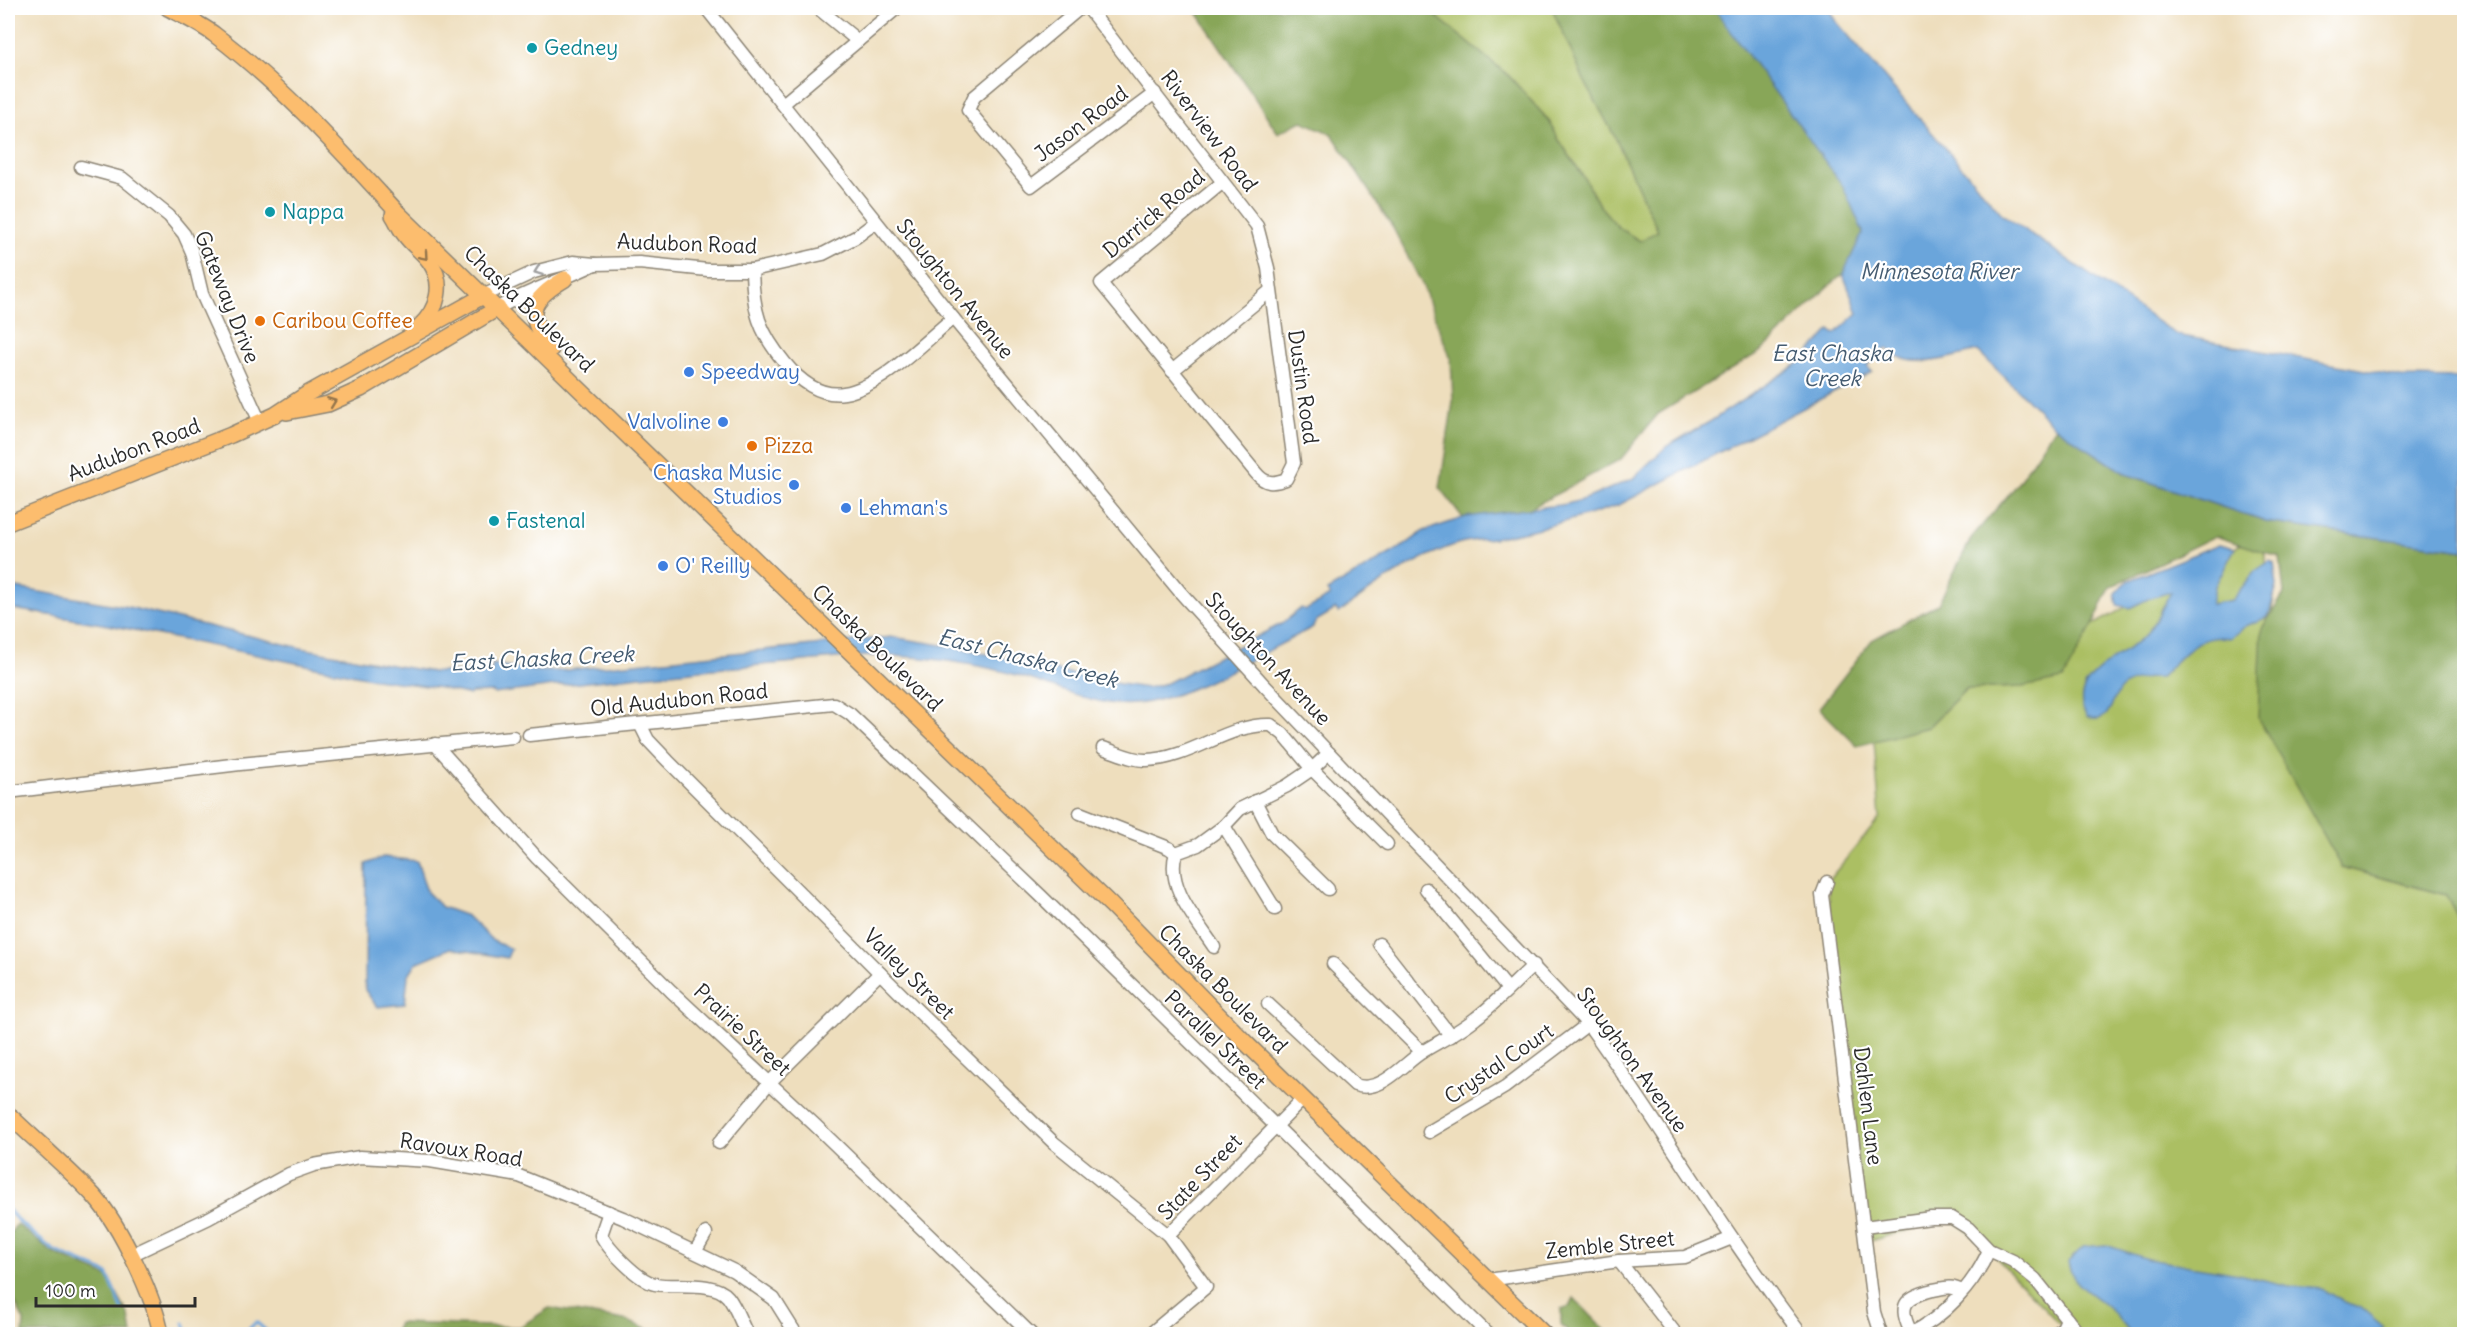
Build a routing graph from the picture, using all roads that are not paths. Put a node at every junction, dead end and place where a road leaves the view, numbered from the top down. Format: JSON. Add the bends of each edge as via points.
{"nodes":[{"id":1,"x":168,"y":8,"type":"edge"},
{"id":2,"x":706,"y":8,"type":"edge"},
{"id":3,"x":818,"y":8,"type":"edge"},
{"id":4,"x":897,"y":8,"type":"edge"},
{"id":5,"x":1080,"y":8,"type":"edge"},
{"id":6,"x":1088,"y":8,"type":"edge"},
{"id":7,"x":858,"y":41,"type":"junction"},
{"id":8,"x":1155,"y":93,"type":"junction"},
{"id":9,"x":783,"y":104,"type":"junction"},
{"id":10,"x":81,"y":167,"type":"dead end"},
{"id":11,"x":1223,"y":182,"type":"junction"},
{"id":12,"x":379,"y":191,"type":"junction"},
{"id":13,"x":876,"y":222,"type":"junction"},
{"id":14,"x":595,"y":264,"type":"junction"},
{"id":15,"x":752,"y":270,"type":"junction"},
{"id":16,"x":565,"y":279,"type":"junction"},
{"id":17,"x":1270,"y":291,"type":"junction"},
{"id":18,"x":485,"y":295,"type":"junction"},
{"id":19,"x":498,"y":308,"type":"junction"},
{"id":20,"x":953,"y":318,"type":"junction"},
{"id":21,"x":407,"y":339,"type":"junction"},
{"id":22,"x":1172,"y":371,"type":"junction"},
{"id":23,"x":584,"y":391,"type":"junction"},
{"id":24,"x":275,"y":415,"type":"junction"},
{"id":25,"x":260,"y":422,"type":"junction"},
{"id":26,"x":8,"y":523,"type":"edge"},
{"id":27,"x":834,"y":704,"type":"joint"},
{"id":28,"x":640,"y":724,"type":"junction"},
{"id":29,"x":529,"y":735,"type":"dead end"},
{"id":30,"x":513,"y":737,"type":"dead end"},
{"id":31,"x":435,"y":744,"type":"junction"},
{"id":32,"x":1103,"y":748,"type":"dead end"},
{"id":33,"x":1329,"y":753,"type":"junction"},
{"id":34,"x":1312,"y":769,"type":"junction"},
{"id":35,"x":8,"y":792,"type":"edge"},
{"id":36,"x":1255,"y":801,"type":"junction"},
{"id":37,"x":1080,"y":813,"type":"dead end"},
{"id":38,"x":1224,"y":826,"type":"junction"},
{"id":39,"x":1387,"y":844,"type":"dead end"},
{"id":40,"x":1176,"y":853,"type":"junction"},
{"id":41,"x":1827,"y":882,"type":"dead end"},
{"id":42,"x":1426,"y":888,"type":"dead end"},
{"id":43,"x":1328,"y":889,"type":"dead end"},
{"id":44,"x":1275,"y":909,"type":"dead end"},
{"id":45,"x":1379,"y":944,"type":"dead end"},
{"id":46,"x":1214,"y":948,"type":"dead end"},
{"id":47,"x":1333,"y":964,"type":"dead end"},
{"id":48,"x":1534,"y":965,"type":"junction"},
{"id":49,"x":880,"y":973,"type":"junction"},
{"id":50,"x":1507,"y":988,"type":"junction"},
{"id":51,"x":1268,"y":1004,"type":"dead end"},
{"id":52,"x":1588,"y":1024,"type":"junction"},
{"id":53,"x":1451,"y":1035,"type":"junction"},
{"id":54,"x":1422,"y":1052,"type":"junction"},
{"id":55,"x":770,"y":1082,"type":"junction"},
{"id":56,"x":1303,"y":1099,"type":"junction"},
{"id":57,"x":8,"y":1114,"type":"edge"},
{"id":58,"x":1276,"y":1127,"type":"junction"},
{"id":59,"x":1429,"y":1132,"type":"dead end"},
{"id":60,"x":719,"y":1143,"type":"dead end"},
{"id":61,"x":609,"y":1212,"type":"junction"},
{"id":62,"x":1864,"y":1227,"type":"junction"},
{"id":63,"x":706,"y":1233,"type":"dead end"},
{"id":64,"x":1168,"y":1235,"type":"junction"},
{"id":65,"x":1732,"y":1238,"type":"junction"},
{"id":66,"x":1989,"y":1250,"type":"junction"},
{"id":67,"x":695,"y":1252,"type":"junction"},
{"id":68,"x":130,"y":1255,"type":"junction"},
{"id":69,"x":1619,"y":1261,"type":"junction"},
{"id":70,"x":1488,"y":1280,"type":"junction"},
{"id":71,"x":1962,"y":1291,"type":"junction"},
{"id":72,"x":2067,"y":1319,"type":"junction"},
{"id":73,"x":1911,"y":1334,"type":"edge"},
{"id":74,"x":161,"y":1335,"type":"edge"},
{"id":75,"x":747,"y":1335,"type":"edge"},
{"id":76,"x":796,"y":1335,"type":"edge"},
{"id":77,"x":1031,"y":1335,"type":"edge"},
{"id":78,"x":1150,"y":1335,"type":"edge"},
{"id":79,"x":1488,"y":1335,"type":"edge"},
{"id":80,"x":1544,"y":1335,"type":"edge"},
{"id":81,"x":1676,"y":1335,"type":"edge"},
{"id":82,"x":1801,"y":1335,"type":"edge"},
{"id":83,"x":1881,"y":1335,"type":"edge"},
{"id":84,"x":2054,"y":1335,"type":"edge"},
{"id":85,"x":2079,"y":1335,"type":"edge"}],
"edges":[{"from":1,"to":12,"type":"main road","name":"Chaska Boulevard","via":[[214,34],[271,82],[323,130]]},
{"from":2,"to":9,"type":"street","name":"Stoughton Avenue"},
{"from":3,"to":7,"type":"street"},
{"from":4,"to":7,"type":"street"},
{"from":5,"to":8,"type":"street","name":"Jason Road","via":[[974,97],[968,110],[1031,186]]},
{"from":6,"to":8,"type":"street","name":"Riverview Road"},
{"from":7,"to":9,"type":"street"},
{"from":8,"to":11,"type":"street","name":"Riverview Road"},
{"from":9,"to":13,"type":"street","name":"Stoughton Avenue"},
{"from":10,"to":25,"type":"street","name":"Gateway Drive","via":[[122,178],[169,216],[184,234],[201,294]]},
{"from":11,"to":17,"type":"street","name":"Riverview Road","via":[[1257,226]]},
{"from":11,"to":22,"type":"street","name":"Darrick Road","via":[[1101,283]]},
{"from":12,"to":18,"type":"main road","name":"Chaska Boulevard"},
{"from":12,"to":21,"type":"main road","one_way":true,"via":[[405,235],[430,262],[438,281],[433,310]]},
{"from":13,"to":15,"type":"street","name":"Audubon Road","via":[[823,254]]},
{"from":13,"to":20,"type":"street","name":"Stoughton Avenue"},
{"from":14,"to":15,"type":"street","name":"Audubon Road"},
{"from":14,"to":16,"type":"street","name":"Audubon Road"},
{"from":14,"to":18,"type":"street","name":"Audubon Road","one_way":true,"via":[[555,265]]},
{"from":15,"to":20,"type":"street","via":[[756,317],[764,336],[801,380],[820,391],[841,394],[859,389]]},
{"from":16,"to":19,"type":"street","name":"Audubon Road"},
{"from":16,"to":23,"type":"main road","via":[[540,295],[535,323]]},
{"from":17,"to":22,"type":"street"},
{"from":17,"to":22,"type":"street","name":"Dustin Road","via":[[1294,463],[1286,479],[1276,483],[1263,481]]},
{"from":18,"to":19,"type":"main road","name":"Chaska Boulevard"},
{"from":18,"to":21,"type":"main road","name":"Audubon Road"},
{"from":19,"to":23,"type":"main road","name":"Chaska Boulevard"},
{"from":24,"to":19,"type":"main road","name":"Audubon Road","one_way":true,"via":[[328,404],[361,389]]},
{"from":20,"to":33,"type":"street","name":"Stoughton Avenue","via":[[1214,631]]},
{"from":21,"to":24,"type":"main road","name":"Audubon Road"},
{"from":23,"to":56,"type":"main road","name":"Chaska Boulevard","via":[[1111,905]]},
{"from":24,"to":25,"type":"main road","name":"Audubon Road"},
{"from":25,"to":26,"type":"main road","name":"Audubon Road"},
{"from":27,"to":28,"type":"street","name":"Old Audubon Road"},
{"from":27,"to":58,"type":"street","name":"Parallel Street","via":[[850,714],[914,775]]},
{"from":28,"to":29,"type":"street","name":"Old Audubon Road"},
{"from":28,"to":49,"type":"street","name":"Valley Street","via":[[648,740],[668,762]]},
{"from":30,"to":31,"type":"street"},
{"from":31,"to":35,"type":"street"},
{"from":31,"to":55,"type":"street","name":"Prairie Street","via":[[537,858],[671,991]]},
{"from":32,"to":34,"type":"street","via":[[1144,761],[1181,753],[1242,728],[1272,725]]},
{"from":33,"to":34,"type":"street"},
{"from":33,"to":48,"type":"street","name":"Stoughton Avenue"},
{"from":34,"to":36,"type":"street"},
{"from":34,"to":39,"type":"street"},
{"from":36,"to":38,"type":"street","via":[[1233,814]]},
{"from":36,"to":43,"type":"street","via":[[1272,834]]},
{"from":37,"to":40,"type":"street"},
{"from":38,"to":40,"type":"street","via":[[1198,845]]},
{"from":38,"to":44,"type":"street"},
{"from":40,"to":46,"type":"street","via":[[1172,863],[1179,891]]},
{"from":41,"to":62,"type":"street","name":"Dahlen Lane","via":[[1822,895]]},
{"from":42,"to":50,"type":"street"},
{"from":45,"to":53,"type":"street"},
{"from":47,"to":54,"type":"street"},
{"from":48,"to":50,"type":"street"},
{"from":48,"to":52,"type":"street","name":"Stoughton Avenue"},
{"from":49,"to":55,"type":"street"},
{"from":49,"to":64,"type":"street","name":"Valley Street","via":[[1053,1142]]},
{"from":50,"to":53,"type":"street","via":[[1478,1017]]},
{"from":51,"to":54,"type":"street","via":[[1355,1085],[1376,1085]]},
{"from":52,"to":59,"type":"street","name":"Crystal Court","via":[[1505,1087]]},
{"from":52,"to":65,"type":"street","name":"Stoughton Avenue"},
{"from":53,"to":54,"type":"street"},
{"from":55,"to":60,"type":"street"},
{"from":55,"to":77,"type":"street","name":"Prairie Street"},
{"from":56,"to":58,"type":"street","name":"State Street"},
{"from":56,"to":70,"type":"main road","name":"Chaska Boulevard"},
{"from":57,"to":68,"type":"main road","via":[[95,1197]]},
{"from":58,"to":64,"type":"street","name":"State Street"},
{"from":58,"to":79,"type":"street","name":"Parallel Street"},
{"from":61,"to":67,"type":"street","name":"Ravoux Road"},
{"from":61,"to":68,"type":"street","name":"Ravoux Road","via":[[519,1176],[430,1161],[360,1157],[289,1174]]},
{"from":61,"to":75,"type":"street","via":[[601,1235],[607,1246],[635,1271],[652,1284],[708,1286],[727,1295]]},
{"from":62,"to":66,"type":"street","via":[[1952,1218]]},
{"from":62,"to":83,"type":"street","name":"Dahlen Lane","via":[[1874,1312]]},
{"from":63,"to":67,"type":"street"},
{"from":64,"to":78,"type":"street","name":"State Street","via":[[1206,1287]]},
{"from":65,"to":69,"type":"street","name":"Zemble Street","via":[[1685,1257]]},
{"from":65,"to":82,"type":"street","name":"Stoughton Avenue"},
{"from":66,"to":71,"type":"street","via":[[1981,1269]]},
{"from":66,"to":72,"type":"street","via":[[2013,1261],[2035,1279]]},
{"from":67,"to":76,"type":"street","name":"Ravoux Road","via":[[734,1271],[774,1299]]},
{"from":68,"to":74,"type":"main road","via":[[142,1275]]},
{"from":69,"to":70,"type":"street","name":"Zemble Street"},
{"from":69,"to":81,"type":"street"},
{"from":70,"to":80,"type":"main road","name":"Chaska Boulevard"},
{"from":71,"to":73,"type":"street","via":[[1946,1311]]},
{"from":71,"to":73,"type":"street","via":[[1951,1287],[1910,1297],[1904,1314]]},
{"from":72,"to":84,"type":"street"},
{"from":72,"to":85,"type":"street"}]}
